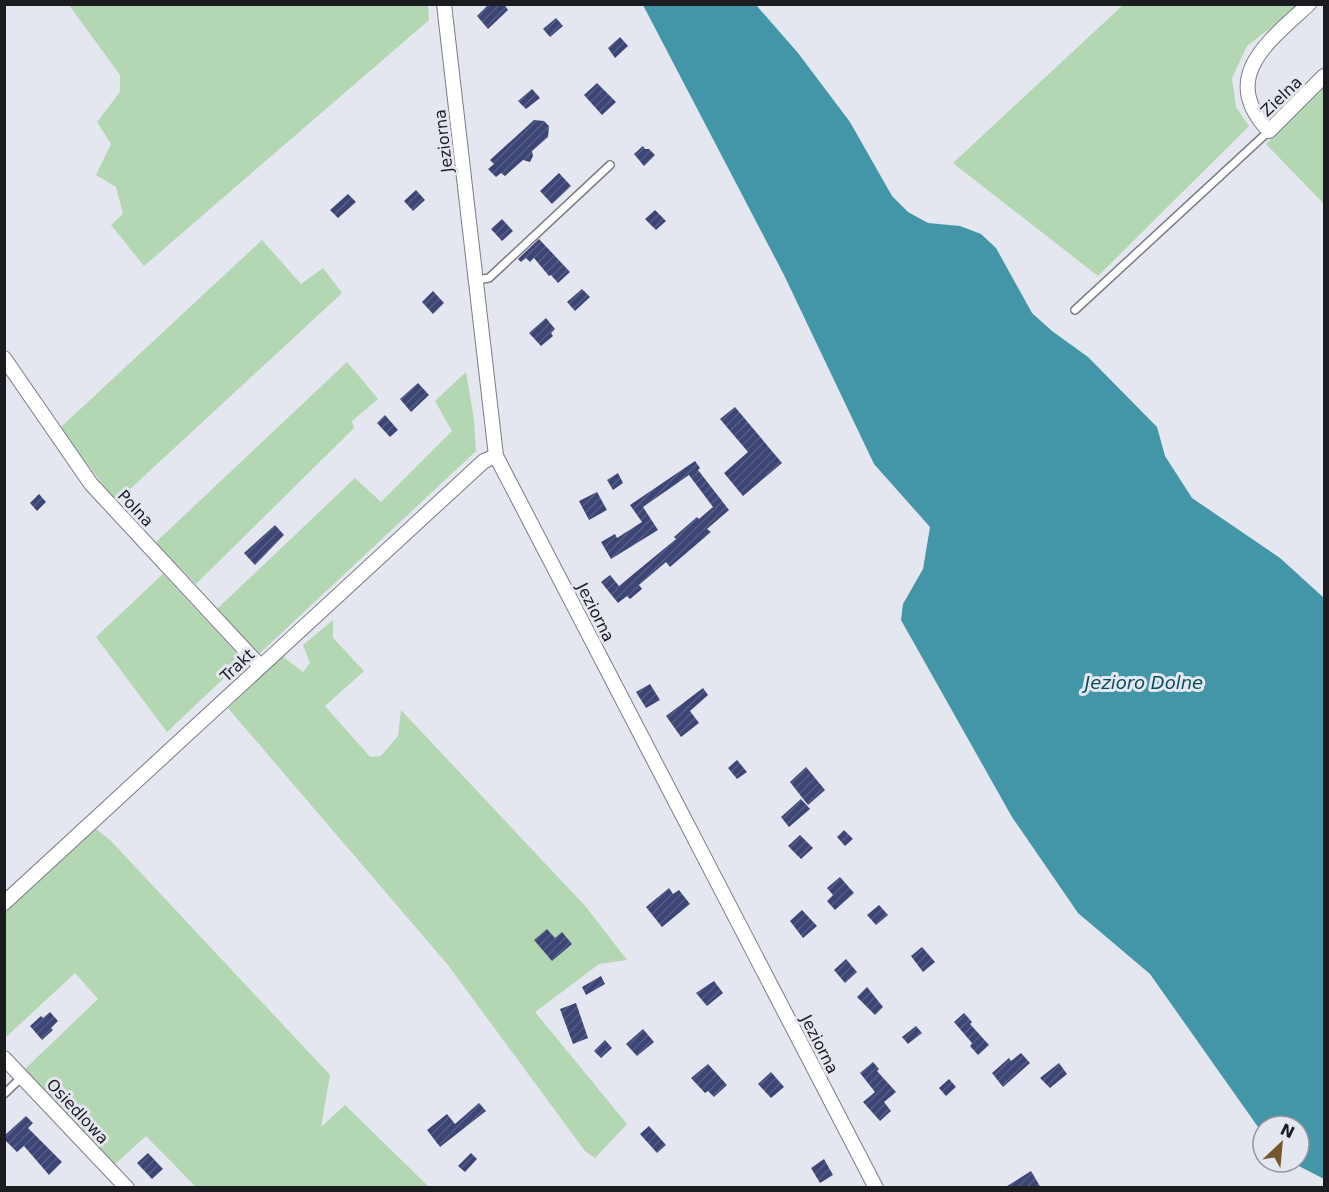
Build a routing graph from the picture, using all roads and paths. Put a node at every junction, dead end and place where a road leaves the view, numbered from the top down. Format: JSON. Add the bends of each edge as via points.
{"nodes":[{"id":1,"x":444,"y":4,"type":"edge"},
{"id":2,"x":1309,"y":4,"type":"edge"},
{"id":3,"x":1324,"y":76,"type":"edge"},
{"id":4,"x":1269,"y":131,"type":"junction"},
{"id":5,"x":610,"y":165,"type":"dead end"},
{"id":6,"x":476,"y":280,"type":"junction"},
{"id":7,"x":1075,"y":310,"type":"dead end"},
{"id":8,"x":4,"y":358,"type":"edge"},
{"id":9,"x":496,"y":456,"type":"junction"},
{"id":10,"x":260,"y":666,"type":"junction"},
{"id":11,"x":4,"y":903,"type":"edge"},
{"id":12,"x":4,"y":1058,"type":"edge"},
{"id":13,"x":22,"y":1077,"type":"junction"},
{"id":14,"x":4,"y":1094,"type":"edge"},
{"id":15,"x":124,"y":1186,"type":"edge"},
{"id":16,"x":876,"y":1188,"type":"edge"}],
"edges":[{"from":1,"to":6,"type":"street","name":"Jeziorna"},
{"from":2,"to":4,"type":"street","name":"Zielna","via":[[1256,57],[1248,76],[1249,103]]},
{"from":3,"to":4,"type":"street","name":"Zielna"},
{"from":4,"to":7,"type":"lane"},
{"from":5,"to":6,"type":"lane","via":[[489,278]]},
{"from":6,"to":9,"type":"street","name":"Jeziorna"},
{"from":8,"to":10,"type":"street","name":"Polna","via":[[91,484]]},
{"from":9,"to":10,"type":"street","name":"Trakt","via":[[484,461]]},
{"from":9,"to":16,"type":"street","name":"Jeziorna"},
{"from":10,"to":11,"type":"street","name":"Trakt"},
{"from":12,"to":13,"type":"street","name":"Osiedlowa"},
{"from":13,"to":14,"type":"lane"},
{"from":13,"to":15,"type":"street","name":"Osiedlowa"}]}
